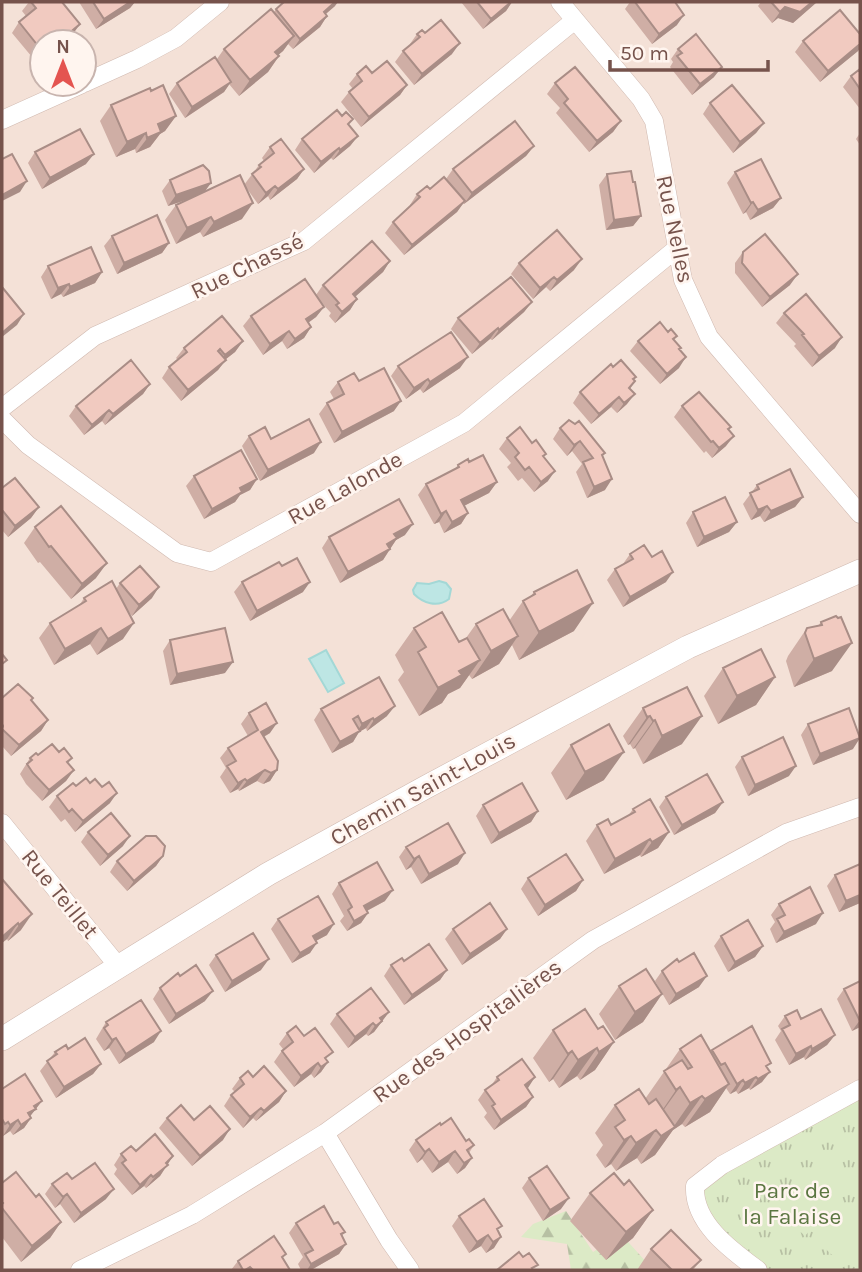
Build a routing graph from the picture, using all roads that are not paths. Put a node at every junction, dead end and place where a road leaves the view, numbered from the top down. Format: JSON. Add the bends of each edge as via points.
{"nodes":[{"id":1,"x":219,"y":2,"type":"edge"},
{"id":2,"x":560,"y":2,"type":"edge"},
{"id":3,"x":575,"y":20,"type":"junction"},
{"id":4,"x":98,"y":76,"type":"edge"},
{"id":5,"x":50,"y":98,"type":"edge"},
{"id":6,"x":2,"y":120,"type":"edge"},
{"id":7,"x":676,"y":249,"type":"junction"},
{"id":8,"x":2,"y":408,"type":"edge"},
{"id":9,"x":2,"y":419,"type":"edge"},
{"id":10,"x":860,"y":514,"type":"edge"},
{"id":11,"x":860,"y":571,"type":"edge"},
{"id":12,"x":860,"y":807,"type":"edge"},
{"id":13,"x":2,"y":823,"type":"edge"},
{"id":14,"x":118,"y":966,"type":"junction"},
{"id":15,"x":2,"y":1039,"type":"edge"},
{"id":16,"x":860,"y":1089,"type":"edge"},
{"id":17,"x":325,"y":1133,"type":"junction"},
{"id":18,"x":80,"y":1270,"type":"edge"},
{"id":19,"x":410,"y":1270,"type":"edge"},
{"id":20,"x":758,"y":1270,"type":"edge"}],
"edges":[{"from":1,"to":4,"type":"street","via":[[176,38]]},
{"from":2,"to":3,"type":"street","name":"Rue Nelles"},
{"from":3,"to":7,"type":"street","name":"Rue Nelles","via":[[654,121]]},
{"from":3,"to":8,"type":"street","name":"Rue Chassé","via":[[304,241],[95,336]]},
{"from":5,"to":6,"type":"street"},
{"from":7,"to":9,"type":"street","name":"Rue Lalonde","via":[[464,423],[211,562],[177,553],[28,445]]},
{"from":7,"to":10,"type":"street","name":"Rue Nelles","via":[[682,280],[709,337]]},
{"from":11,"to":14,"type":"street","name":"Chemin Saint-Louis","via":[[688,647],[603,691],[268,874]]},
{"from":12,"to":17,"type":"street","name":"Rue des Hospitalières","via":[[786,833],[593,940]]},
{"from":13,"to":14,"type":"street","name":"Rue Teillet"},
{"from":14,"to":15,"type":"street","name":"Chemin Saint-Louis"},
{"from":16,"to":20,"type":"street","via":[[722,1165],[695,1185],[694,1201],[721,1242]]},
{"from":17,"to":18,"type":"street","name":"Rue des Hospitalières","via":[[192,1215]]},
{"from":17,"to":19,"type":"street"}]}
